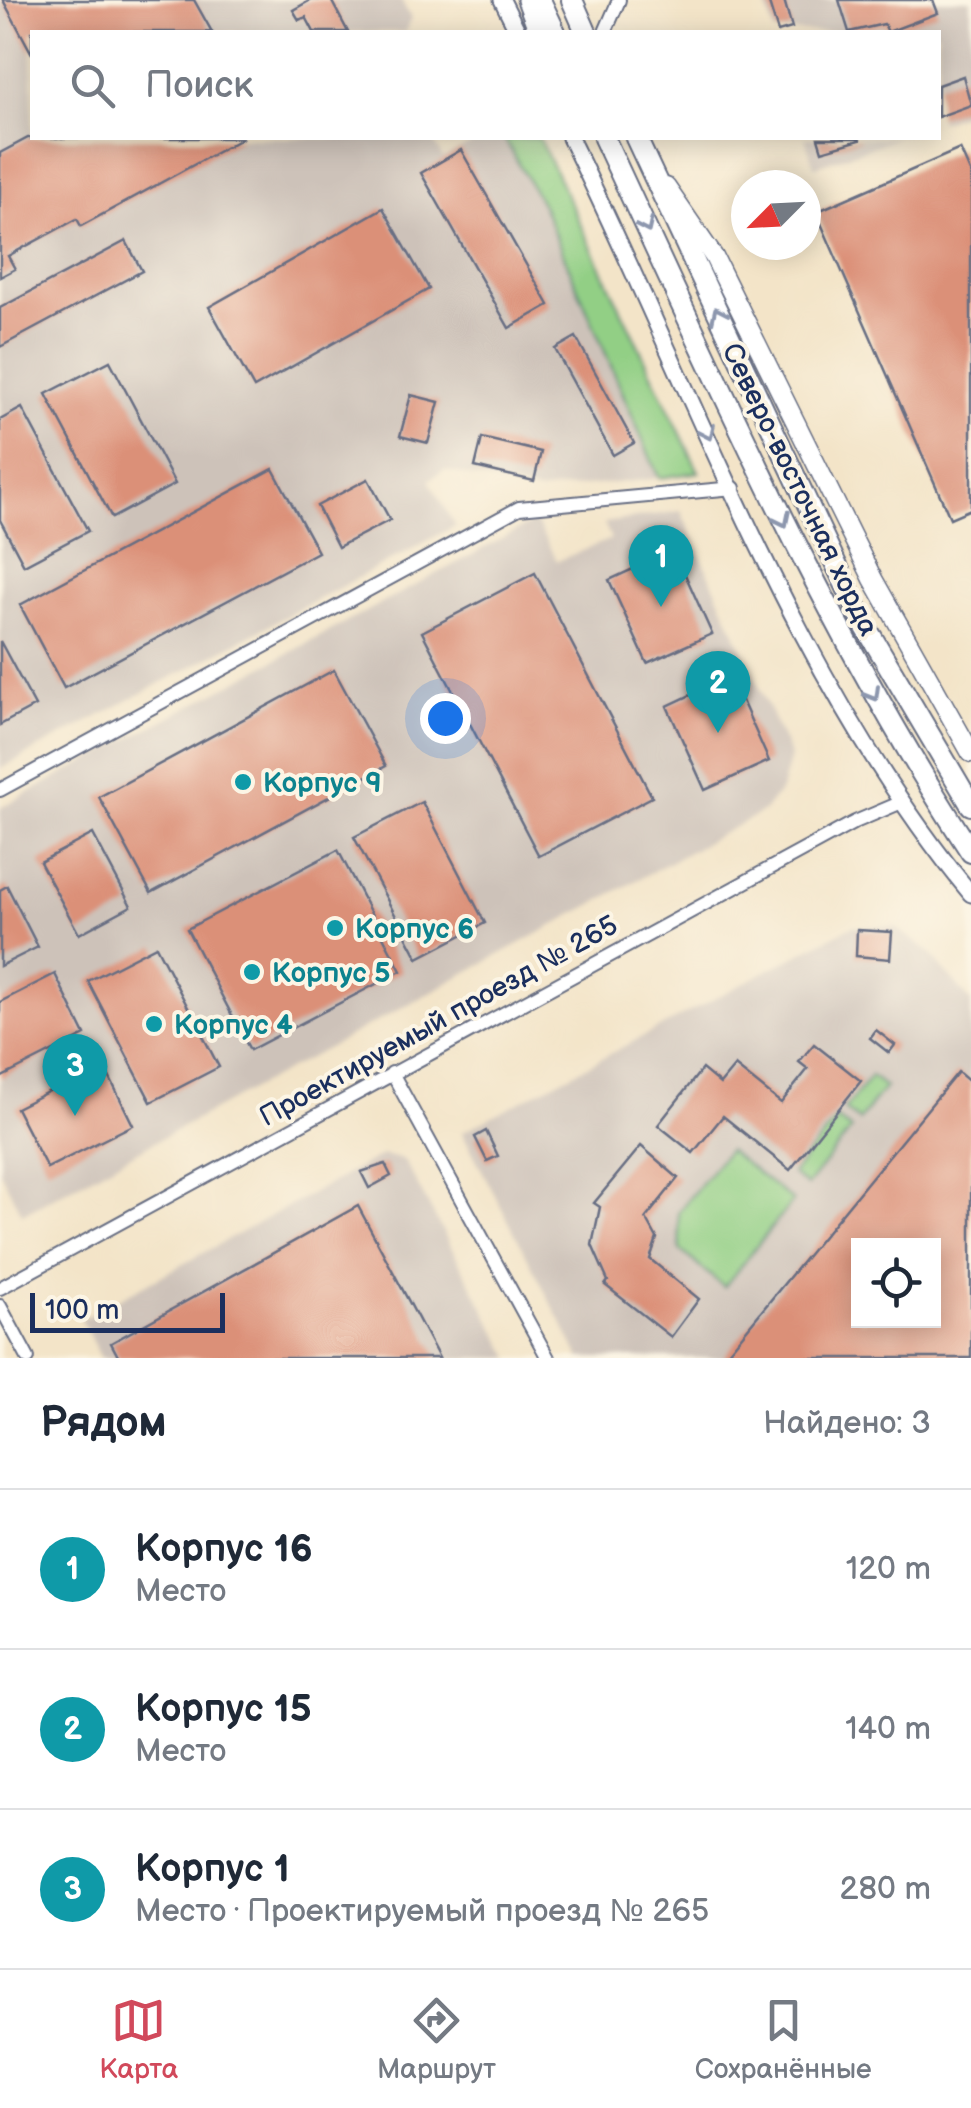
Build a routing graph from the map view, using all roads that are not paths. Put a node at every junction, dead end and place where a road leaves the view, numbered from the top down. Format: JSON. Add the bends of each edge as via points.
{"nodes":[{"id":1,"x":502,"y":0,"type":"edge"},
{"id":2,"x":524,"y":0,"type":"edge"},
{"id":3,"x":540,"y":0,"type":"edge"},
{"id":4,"x":572,"y":0,"type":"edge"},
{"id":5,"x":620,"y":0,"type":"edge"},
{"id":6,"x":517,"y":30,"type":"edge"},
{"id":7,"x":536,"y":30,"type":"edge"},
{"id":8,"x":555,"y":30,"type":"edge"},
{"id":9,"x":585,"y":30,"type":"edge"},
{"id":10,"x":605,"y":30,"type":"edge"},
{"id":11,"x":574,"y":140,"type":"edge"},
{"id":12,"x":605,"y":140,"type":"edge"},
{"id":13,"x":640,"y":147,"type":"edge"},
{"id":14,"x":734,"y":488,"type":"junction"},
{"id":15,"x":971,"y":753,"type":"edge"},
{"id":16,"x":0,"y":790,"type":"edge"},
{"id":17,"x":902,"y":802,"type":"junction"},
{"id":18,"x":971,"y":806,"type":"edge"},
{"id":19,"x":971,"y":852,"type":"edge"},
{"id":20,"x":971,"y":894,"type":"edge"},
{"id":21,"x":392,"y":1073,"type":"junction"},
{"id":22,"x":0,"y":1288,"type":"edge"},
{"id":23,"x":0,"y":1306,"type":"edge"},
{"id":24,"x":28,"y":1358,"type":"edge"},
{"id":25,"x":548,"y":1358,"type":"edge"}],
"edges":[{"from":1,"to":6,"type":"street"},
{"from":2,"to":7,"type":"street"},
{"from":3,"to":8,"type":"highway"},
{"from":4,"to":9,"type":"highway"},
{"from":5,"to":10,"type":"street"},
{"from":11,"to":14,"type":"street","one_way":true},
{"from":12,"to":19,"type":"highway","name":"Северо-восточная хорда","one_way":true,"via":[[827,608]]},
{"from":13,"to":15,"type":"main road","via":[[714,257],[873,579]]},
{"from":18,"to":13,"type":"highway","name":"Северо-восточная хорда","one_way":true,"via":[[864,624]]},
{"from":14,"to":16,"type":"street","via":[[519,508]]},
{"from":14,"to":17,"type":"street","via":[[820,668]]},
{"from":17,"to":20,"type":"street"},
{"from":17,"to":21,"type":"street","name":"Проектируемый проезд № 265"},
{"from":21,"to":22,"type":"street","name":"Проектируемый проезд № 265"},
{"from":21,"to":25,"type":"street"},
{"from":23,"to":24,"type":"street"}]}
